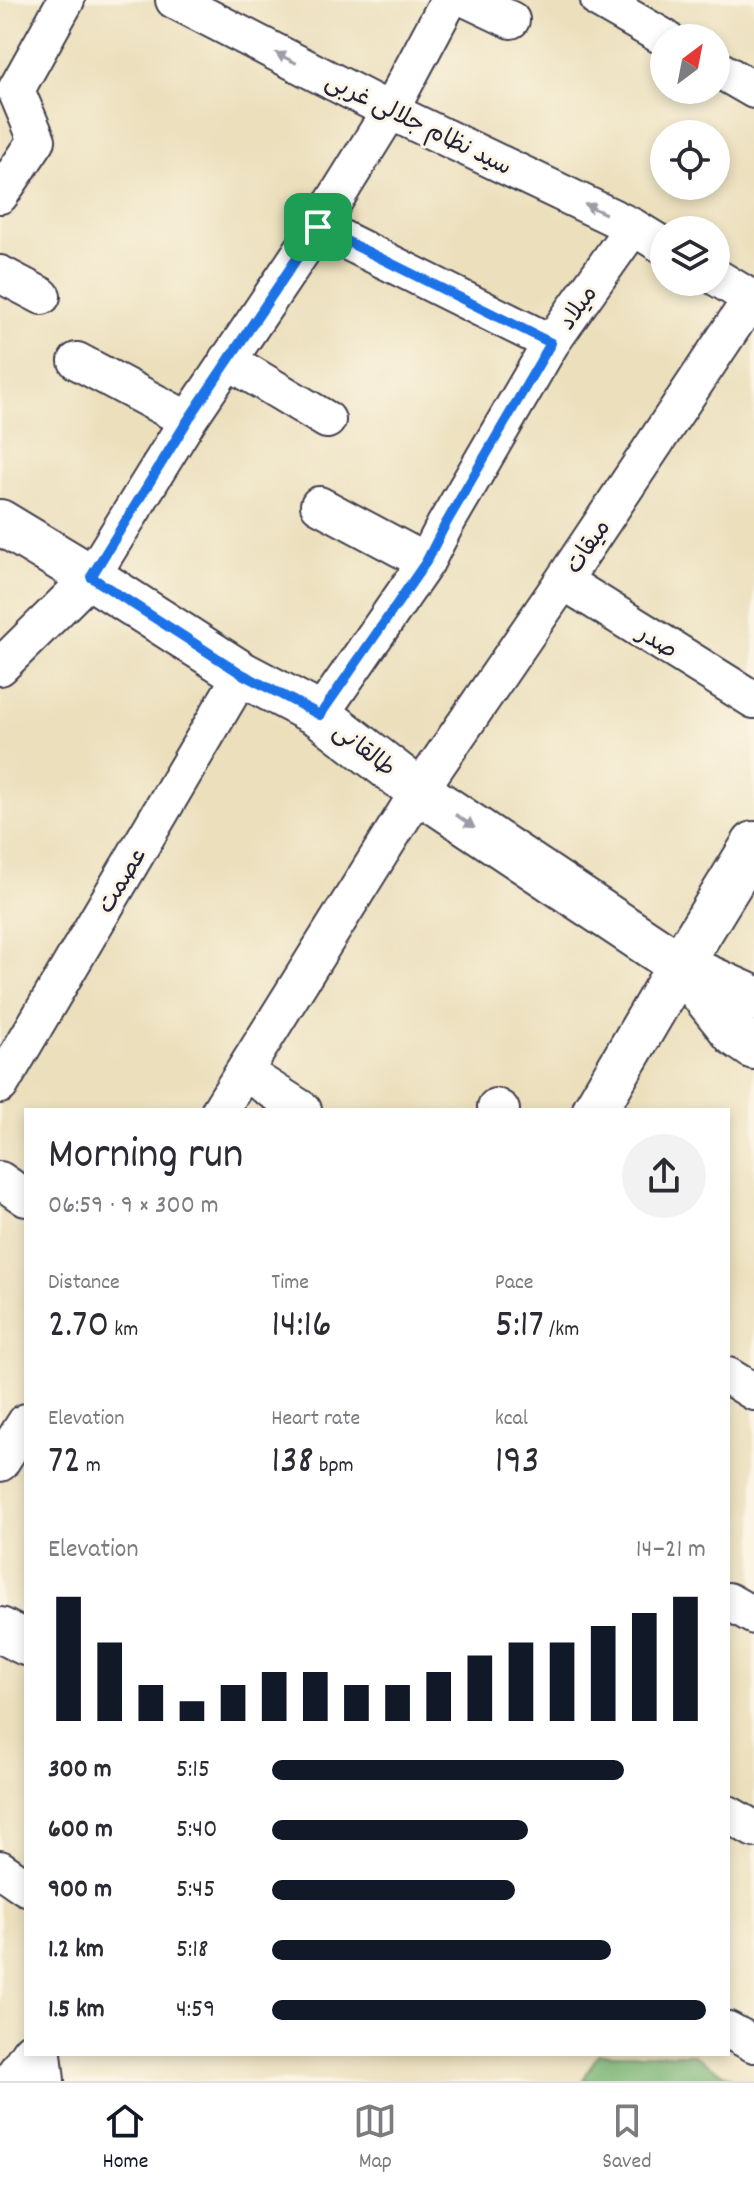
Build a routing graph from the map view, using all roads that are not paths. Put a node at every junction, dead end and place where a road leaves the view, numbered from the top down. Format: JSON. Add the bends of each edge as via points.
{"nodes":[{"id":1,"x":66,"y":0,"type":"edge"},
{"id":2,"x":174,"y":0,"type":"edge"},
{"id":3,"x":449,"y":0,"type":"edge"},
{"id":4,"x":469,"y":0,"type":"edge"},
{"id":5,"x":599,"y":0,"type":"edge"},
{"id":6,"x":511,"y":20,"type":"dead end"},
{"id":7,"x":650,"y":29,"type":"edge"},
{"id":8,"x":730,"y":76,"type":"edge"},
{"id":9,"x":754,"y":90,"type":"edge"},
{"id":10,"x":390,"y":111,"type":"junction"},
{"id":11,"x":0,"y":195,"type":"edge"},
{"id":12,"x":318,"y":227,"type":"junction"},
{"id":13,"x":633,"y":227,"type":"junction"},
{"id":14,"x":650,"y":237,"type":"edge"},
{"id":15,"x":0,"y":274,"type":"edge"},
{"id":16,"x":730,"y":286,"type":"edge"},
{"id":17,"x":42,"y":296,"type":"dead end"},
{"id":18,"x":753,"y":300,"type":"edge"},
{"id":19,"x":551,"y":343,"type":"junction"},
{"id":20,"x":227,"y":360,"type":"junction"},
{"id":21,"x":77,"y":361,"type":"dead end"},
{"id":22,"x":188,"y":420,"type":"junction"},
{"id":23,"x":327,"y":420,"type":"dead end"},
{"id":24,"x":319,"y":505,"type":"dead end"},
{"id":25,"x":0,"y":522,"type":"edge"},
{"id":26,"x":426,"y":562,"type":"junction"},
{"id":27,"x":91,"y":577,"type":"junction"},
{"id":28,"x":563,"y":581,"type":"junction"},
{"id":29,"x":0,"y":667,"type":"edge"},
{"id":30,"x":242,"y":674,"type":"junction"},
{"id":31,"x":754,"y":700,"type":"edge"},
{"id":32,"x":320,"y":715,"type":"junction"},
{"id":33,"x":419,"y":791,"type":"junction"},
{"id":34,"x":754,"y":844,"type":"edge"},
{"id":35,"x":680,"y":965,"type":"junction"},
{"id":36,"x":754,"y":998,"type":"edge"},
{"id":37,"x":754,"y":1047,"type":"edge"},
{"id":38,"x":244,"y":1072,"type":"junction"},
{"id":39,"x":0,"y":1085,"type":"edge"},
{"id":40,"x":221,"y":1108,"type":"edge"},
{"id":41,"x":300,"y":1108,"type":"edge"},
{"id":42,"x":596,"y":1108,"type":"edge"},
{"id":43,"x":0,"y":1180,"type":"edge"},
{"id":44,"x":24,"y":1197,"type":"edge"},
{"id":45,"x":730,"y":1377,"type":"edge"},
{"id":46,"x":754,"y":1392,"type":"edge"},
{"id":47,"x":24,"y":1425,"type":"edge"},
{"id":48,"x":0,"y":1463,"type":"edge"},
{"id":49,"x":730,"y":1602,"type":"edge"},
{"id":50,"x":754,"y":1616,"type":"edge"},
{"id":51,"x":0,"y":1630,"type":"edge"},
{"id":52,"x":24,"y":1642,"type":"edge"},
{"id":53,"x":730,"y":1815,"type":"edge"},
{"id":54,"x":754,"y":1829,"type":"edge"},
{"id":55,"x":0,"y":1869,"type":"edge"},
{"id":56,"x":24,"y":1886,"type":"edge"},
{"id":57,"x":730,"y":2031,"type":"edge"},
{"id":58,"x":754,"y":2044,"type":"edge"},
{"id":59,"x":34,"y":2056,"type":"edge"},
{"id":60,"x":35,"y":2056,"type":"edge"},
{"id":61,"x":36,"y":2056,"type":"edge"},
{"id":62,"x":15,"y":2081,"type":"edge"},
{"id":63,"x":29,"y":2081,"type":"edge"},
{"id":64,"x":42,"y":2081,"type":"edge"}],
"edges":[{"from":1,"to":11,"type":"street","via":[[16,90],[37,140]]},
{"from":10,"to":2,"type":"street","name":"سید نظام جلالی غربی","one_way":true},
{"from":3,"to":10,"type":"street"},
{"from":4,"to":6,"type":"street"},
{"from":5,"to":7,"type":"street"},
{"from":8,"to":9,"type":"street"},
{"from":10,"to":12,"type":"street"},
{"from":13,"to":10,"type":"street","name":"سید نظام جلالی غربی","one_way":true},
{"from":12,"to":19,"type":"street"},
{"from":12,"to":20,"type":"street"},
{"from":13,"to":14,"type":"street","name":"سید نظام جلالی غربی"},
{"from":13,"to":19,"type":"street","name":"میلاد"},
{"from":15,"to":17,"type":"street"},
{"from":16,"to":18,"type":"street"},
{"from":18,"to":28,"type":"street","name":"میقات"},
{"from":19,"to":26,"type":"street","name":"میلاد"},
{"from":20,"to":22,"type":"street"},
{"from":20,"to":23,"type":"street"},
{"from":21,"to":22,"type":"street"},
{"from":22,"to":27,"type":"street"},
{"from":24,"to":26,"type":"street"},
{"from":25,"to":27,"type":"main road","name":"طالقانی"},
{"from":26,"to":32,"type":"street","name":"میلاد"},
{"from":27,"to":29,"type":"street"},
{"from":27,"to":30,"type":"main road","name":"طالقانی"},
{"from":28,"to":31,"type":"street","name":"صدر"},
{"from":28,"to":33,"type":"street","name":"میقات"},
{"from":30,"to":32,"type":"main road","name":"طالقانی"},
{"from":30,"to":39,"type":"street","name":"عصمت"},
{"from":32,"to":33,"type":"main road","name":"طالقانی"},
{"from":33,"to":35,"type":"main road","name":"طالقانی","one_way":true},
{"from":33,"to":38,"type":"street","name":"میقات"},
{"from":34,"to":35,"type":"main road"},
{"from":35,"to":36,"type":"main road"},
{"from":35,"to":37,"type":"main road","via":[[735,1034]]},
{"from":35,"to":42,"type":"main road"},
{"from":38,"to":40,"type":"street","name":"میقات"},
{"from":38,"to":41,"type":"street"},
{"from":43,"to":44,"type":"street"},
{"from":45,"to":46,"type":"street"},
{"from":47,"to":48,"type":"street"},
{"from":49,"to":50,"type":"street"},
{"from":51,"to":52,"type":"main road"},
{"from":53,"to":54,"type":"street"},
{"from":55,"to":56,"type":"street"},
{"from":57,"to":58,"type":"street"},
{"from":59,"to":62,"type":"main road"},
{"from":60,"to":63,"type":"main road"},
{"from":61,"to":64,"type":"main road"}]}
